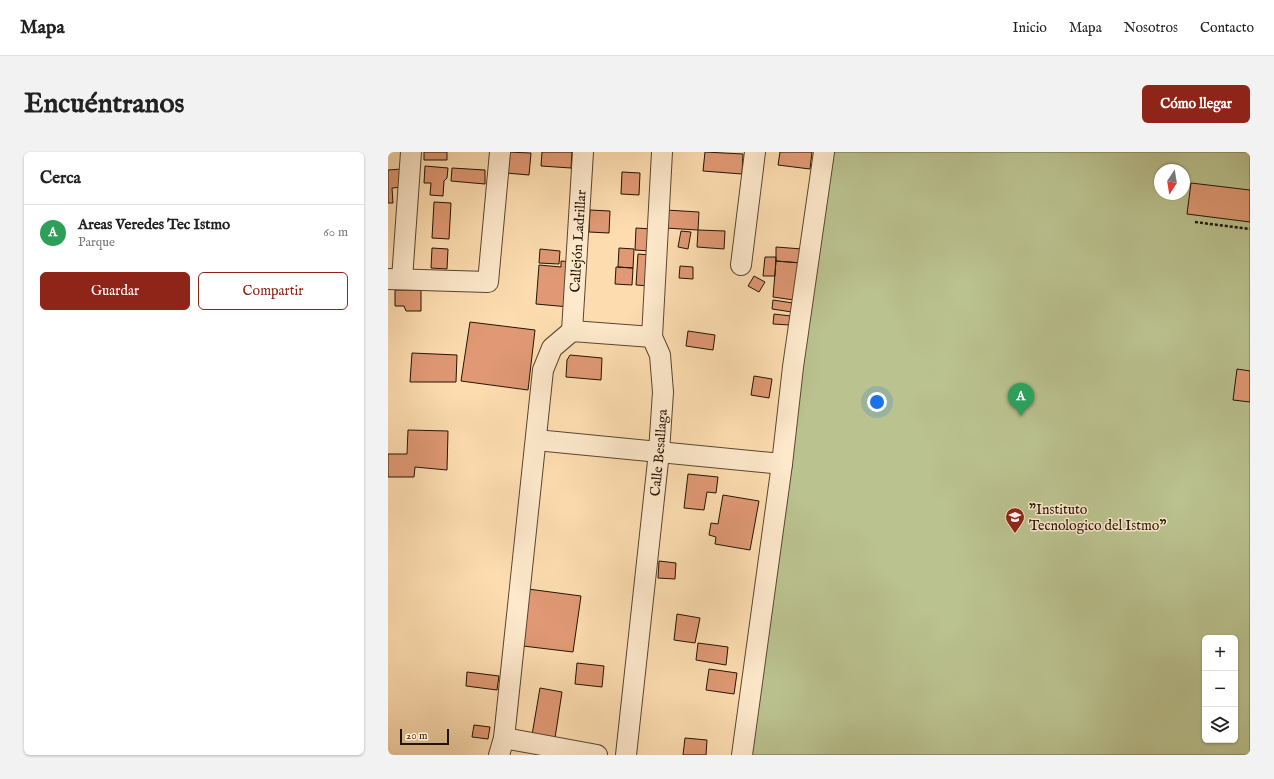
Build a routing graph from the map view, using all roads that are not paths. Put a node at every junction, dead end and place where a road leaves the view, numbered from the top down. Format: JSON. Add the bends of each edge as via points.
{"nodes":[{"id":1,"x":411,"y":152,"type":"edge"},
{"id":2,"x":500,"y":152,"type":"edge"},
{"id":3,"x":583,"y":152,"type":"edge"},
{"id":4,"x":662,"y":152,"type":"edge"},
{"id":5,"x":755,"y":152,"type":"edge"},
{"id":6,"x":824,"y":152,"type":"edge"},
{"id":7,"x":741,"y":265,"type":"dead end"},
{"id":8,"x":395,"y":279,"type":"edge"},
{"id":9,"x":572,"y":331,"type":"junction"},
{"id":10,"x":652,"y":336,"type":"junction"},
{"id":11,"x":536,"y":440,"type":"junction"},
{"id":12,"x":659,"y":452,"type":"junction"},
{"id":13,"x":782,"y":464,"type":"junction"},
{"id":14,"x":502,"y":746,"type":"edge"},
{"id":15,"x":598,"y":755,"type":"edge"},
{"id":16,"x":626,"y":755,"type":"edge"},
{"id":17,"x":742,"y":755,"type":"edge"}],
"edges":[{"from":1,"to":8,"type":"street"},
{"from":2,"to":8,"type":"street","via":[[488,282]]},
{"from":3,"to":9,"type":"street","name":"Callejón Ladrillar"},
{"from":4,"to":10,"type":"street","name":"Calle Besallaga"},
{"from":5,"to":7,"type":"street"},
{"from":6,"to":13,"type":"street","via":[[793,366]]},
{"from":9,"to":10,"type":"street"},
{"from":9,"to":11,"type":"street","via":[[552,348],[543,370]]},
{"from":10,"to":12,"type":"street","name":"Calle Besallaga","via":[[660,355],[663,392]]},
{"from":11,"to":12,"type":"street"},
{"from":11,"to":14,"type":"street"},
{"from":12,"to":13,"type":"street"},
{"from":12,"to":16,"type":"street","name":"Calle Besallaga"},
{"from":13,"to":17,"type":"street"},
{"from":14,"to":15,"type":"street"}]}
